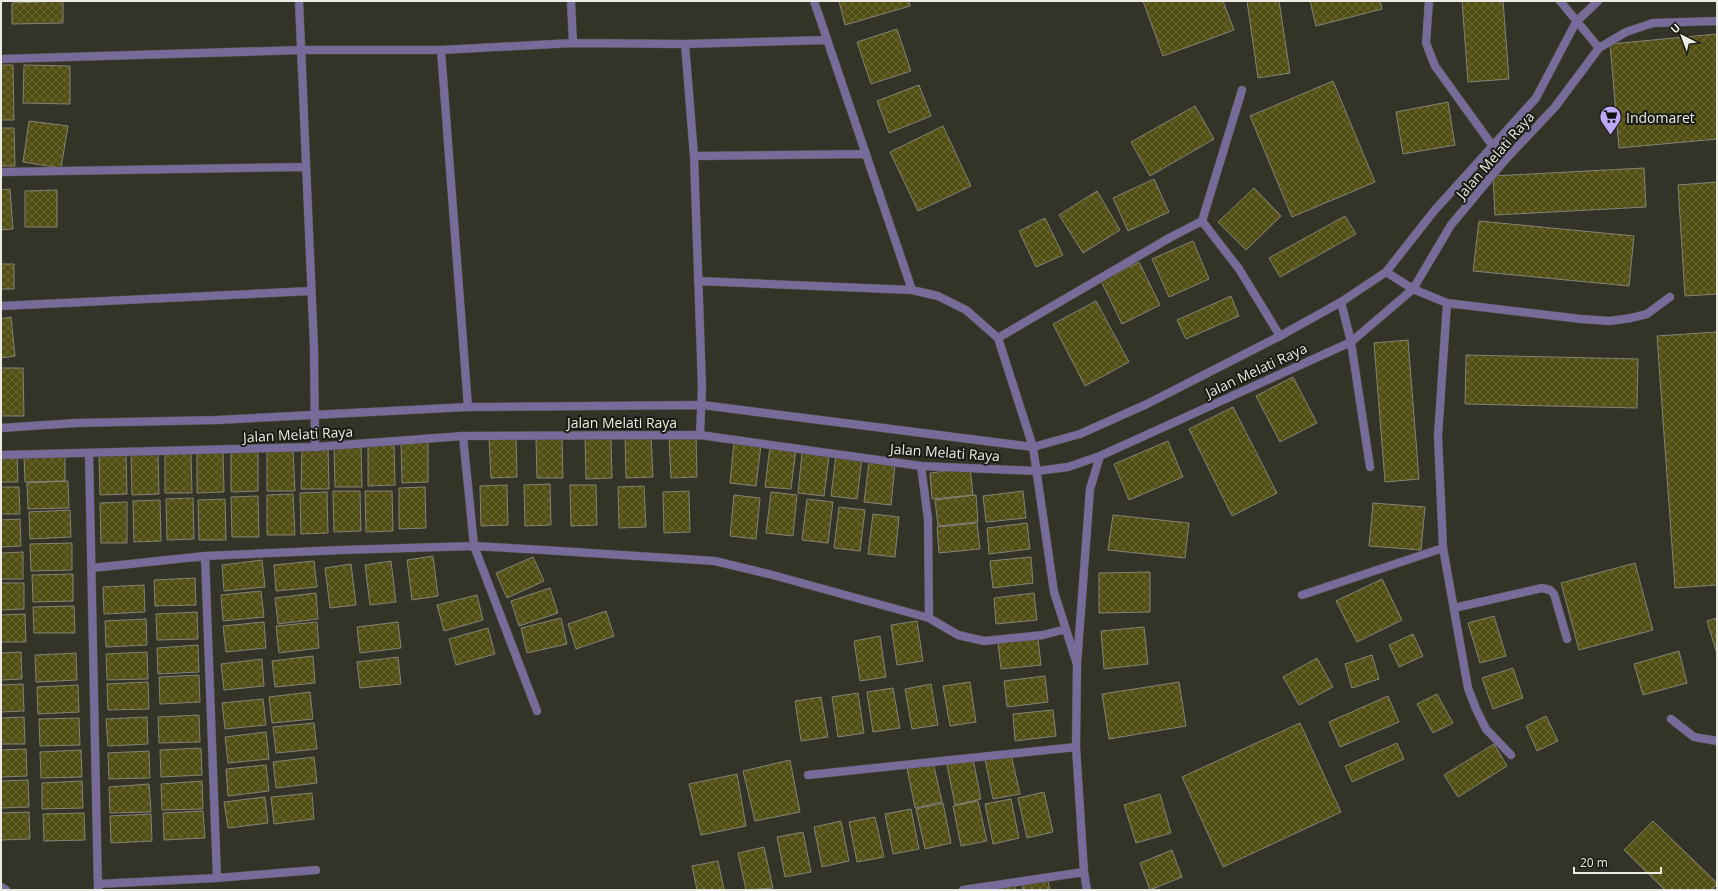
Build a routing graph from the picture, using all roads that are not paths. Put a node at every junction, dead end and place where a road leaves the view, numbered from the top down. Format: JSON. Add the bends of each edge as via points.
{"nodes":[{"id":1,"x":299,"y":1,"type":"edge"},
{"id":2,"x":571,"y":1,"type":"edge"},
{"id":3,"x":814,"y":1,"type":"edge"},
{"id":4,"x":1429,"y":1,"type":"edge"},
{"id":5,"x":1560,"y":1,"type":"edge"},
{"id":6,"x":1598,"y":1,"type":"edge"},
{"id":7,"x":1717,"y":21,"type":"edge"},
{"id":8,"x":1576,"y":22,"type":"junction"},
{"id":9,"x":827,"y":40,"type":"junction"},
{"id":10,"x":573,"y":43,"type":"junction"},
{"id":11,"x":685,"y":44,"type":"junction"},
{"id":12,"x":1599,"y":48,"type":"junction"},
{"id":13,"x":302,"y":50,"type":"junction"},
{"id":14,"x":441,"y":50,"type":"junction"},
{"id":15,"x":1,"y":59,"type":"edge"},
{"id":16,"x":1242,"y":90,"type":"dead end"},
{"id":17,"x":1492,"y":145,"type":"junction"},
{"id":18,"x":866,"y":154,"type":"junction"},
{"id":19,"x":694,"y":156,"type":"junction"},
{"id":20,"x":1505,"y":160,"type":"junction"},
{"id":21,"x":306,"y":167,"type":"junction"},
{"id":22,"x":1,"y":172,"type":"edge"},
{"id":23,"x":1202,"y":222,"type":"junction"},
{"id":24,"x":1386,"y":272,"type":"junction"},
{"id":25,"x":698,"y":281,"type":"junction"},
{"id":26,"x":1413,"y":289,"type":"junction"},
{"id":27,"x":912,"y":290,"type":"junction"},
{"id":28,"x":310,"y":291,"type":"junction"},
{"id":29,"x":1670,"y":297,"type":"dead end"},
{"id":30,"x":1341,"y":302,"type":"junction"},
{"id":31,"x":1447,"y":303,"type":"junction"},
{"id":32,"x":1,"y":306,"type":"edge"},
{"id":33,"x":1280,"y":336,"type":"junction"},
{"id":34,"x":998,"y":338,"type":"junction"},
{"id":35,"x":1351,"y":342,"type":"junction"},
{"id":36,"x":702,"y":405,"type":"junction"},
{"id":37,"x":468,"y":407,"type":"junction"},
{"id":38,"x":315,"y":415,"type":"junction"},
{"id":39,"x":1,"y":428,"type":"edge"},
{"id":40,"x":700,"y":435,"type":"junction"},
{"id":41,"x":463,"y":436,"type":"junction"},
{"id":42,"x":315,"y":447,"type":"junction"},
{"id":43,"x":1033,"y":447,"type":"junction"},
{"id":44,"x":89,"y":453,"type":"junction"},
{"id":45,"x":1,"y":455,"type":"edge"},
{"id":46,"x":1100,"y":456,"type":"junction"},
{"id":47,"x":922,"y":466,"type":"junction"},
{"id":48,"x":1370,"y":467,"type":"dead end"},
{"id":49,"x":1037,"y":471,"type":"junction"},
{"id":50,"x":474,"y":546,"type":"junction"},
{"id":51,"x":1443,"y":548,"type":"junction"},
{"id":52,"x":205,"y":556,"type":"junction"},
{"id":53,"x":92,"y":568,"type":"junction"},
{"id":54,"x":1302,"y":595,"type":"dead end"},
{"id":55,"x":1454,"y":608,"type":"junction"},
{"id":56,"x":929,"y":618,"type":"junction"},
{"id":57,"x":1066,"y":629,"type":"junction"},
{"id":58,"x":1567,"y":639,"type":"dead end"},
{"id":59,"x":1077,"y":664,"type":"junction"},
{"id":60,"x":537,"y":712,"type":"dead end"},
{"id":61,"x":1671,"y":719,"type":"dead end"},
{"id":62,"x":1717,"y":741,"type":"edge"},
{"id":63,"x":1076,"y":747,"type":"junction"},
{"id":64,"x":1511,"y":755,"type":"dead end"},
{"id":65,"x":808,"y":775,"type":"dead end"},
{"id":66,"x":316,"y":870,"type":"dead end"},
{"id":67,"x":1084,"y":872,"type":"junction"},
{"id":68,"x":217,"y":878,"type":"junction"},
{"id":69,"x":1,"y":887,"type":"edge"},
{"id":70,"x":98,"y":887,"type":"edge"},
{"id":71,"x":6,"y":890,"type":"edge"},
{"id":72,"x":963,"y":890,"type":"edge"},
{"id":73,"x":1087,"y":890,"type":"edge"}],
"edges":[{"from":1,"to":13,"type":"street"},
{"from":2,"to":10,"type":"street"},
{"from":3,"to":9,"type":"street"},
{"from":4,"to":17,"type":"street","via":[[1426,43],[1435,66]]},
{"from":5,"to":8,"type":"street"},
{"from":6,"to":8,"type":"street","name":"Jalan Melati Raya"},
{"from":7,"to":12,"type":"street","name":"Jalan Melati Raya","via":[[1653,23],[1626,32]]},
{"from":8,"to":12,"type":"street"},
{"from":8,"to":17,"type":"street","name":"Jalan Melati Raya","via":[[1536,98]]},
{"from":9,"to":11,"type":"street"},
{"from":9,"to":18,"type":"street"},
{"from":10,"to":11,"type":"street"},
{"from":10,"to":14,"type":"street"},
{"from":11,"to":19,"type":"street"},
{"from":12,"to":20,"type":"street","name":"Jalan Melati Raya","via":[[1555,107]]},
{"from":13,"to":14,"type":"street"},
{"from":13,"to":15,"type":"street"},
{"from":13,"to":21,"type":"street"},
{"from":14,"to":37,"type":"street"},
{"from":16,"to":23,"type":"street"},
{"from":17,"to":20,"type":"street"},
{"from":17,"to":24,"type":"street","name":"Jalan Melati Raya","via":[[1434,211]]},
{"from":18,"to":19,"type":"street"},
{"from":18,"to":27,"type":"street"},
{"from":19,"to":25,"type":"street"},
{"from":20,"to":26,"type":"street","name":"Jalan Melati Raya","via":[[1452,225]]},
{"from":21,"to":22,"type":"street"},
{"from":21,"to":28,"type":"street"},
{"from":23,"to":33,"type":"street","via":[[1239,269]]},
{"from":23,"to":34,"type":"street","via":[[1171,237]]},
{"from":24,"to":26,"type":"street"},
{"from":24,"to":30,"type":"street","name":"Jalan Melati Raya"},
{"from":25,"to":27,"type":"street"},
{"from":25,"to":36,"type":"street"},
{"from":26,"to":31,"type":"street"},
{"from":26,"to":35,"type":"street","name":"Jalan Melati Raya"},
{"from":27,"to":34,"type":"street","via":[[938,296],[966,310]]},
{"from":28,"to":32,"type":"street"},
{"from":28,"to":38,"type":"street"},
{"from":29,"to":31,"type":"street","via":[[1647,314],[1610,321]]},
{"from":30,"to":33,"type":"street","name":"Jalan Melati Raya"},
{"from":30,"to":35,"type":"street"},
{"from":31,"to":51,"type":"street","via":[[1438,436]]},
{"from":33,"to":43,"type":"street","name":"Jalan Melati Raya","via":[[1080,434]]},
{"from":34,"to":43,"type":"street"},
{"from":35,"to":46,"type":"street","name":"Jalan Melati Raya"},
{"from":35,"to":48,"type":"street"},
{"from":36,"to":37,"type":"street","name":"Jalan Melati Raya"},
{"from":36,"to":40,"type":"street"},
{"from":36,"to":43,"type":"street","name":"Jalan Melati Raya"},
{"from":37,"to":38,"type":"street","name":"Jalan Melati Raya"},
{"from":38,"to":39,"type":"street","name":"Jalan Melati Raya"},
{"from":38,"to":42,"type":"street"},
{"from":40,"to":41,"type":"street","name":"Jalan Melati Raya"},
{"from":40,"to":47,"type":"street","name":"Jalan Melati Raya"},
{"from":41,"to":42,"type":"street","name":"Jalan Melati Raya"},
{"from":41,"to":50,"type":"street"},
{"from":42,"to":44,"type":"street","name":"Jalan Melati Raya"},
{"from":43,"to":49,"type":"street"},
{"from":44,"to":45,"type":"street","name":"Jalan Melati Raya"},
{"from":44,"to":53,"type":"street"},
{"from":46,"to":49,"type":"street","name":"Jalan Melati Raya","via":[[1068,467]]},
{"from":46,"to":59,"type":"street","via":[[1090,489]]},
{"from":47,"to":49,"type":"street","name":"Jalan Melati Raya"},
{"from":47,"to":56,"type":"street","via":[[928,519]]},
{"from":49,"to":57,"type":"street","via":[[1054,592]]},
{"from":50,"to":52,"type":"street"},
{"from":50,"to":56,"type":"street","via":[[715,561]]},
{"from":50,"to":60,"type":"street"},
{"from":51,"to":54,"type":"street"},
{"from":51,"to":55,"type":"street"},
{"from":52,"to":53,"type":"street"},
{"from":52,"to":68,"type":"street"},
{"from":53,"to":70,"type":"street"},
{"from":55,"to":58,"type":"street","via":[[1542,588],[1550,590],[1554,594]]},
{"from":55,"to":64,"type":"street","via":[[1468,688],[1476,709],[1486,729]]},
{"from":56,"to":57,"type":"street","via":[[958,635],[984,641],[1043,635]]},
{"from":57,"to":59,"type":"street"},
{"from":59,"to":63,"type":"street"},
{"from":61,"to":62,"type":"street","via":[[1694,737]]},
{"from":63,"to":65,"type":"street"},
{"from":63,"to":67,"type":"street"},
{"from":66,"to":68,"type":"street"},
{"from":67,"to":72,"type":"street"},
{"from":67,"to":73,"type":"street"},
{"from":68,"to":70,"type":"street"},
{"from":69,"to":71,"type":"street"}]}
